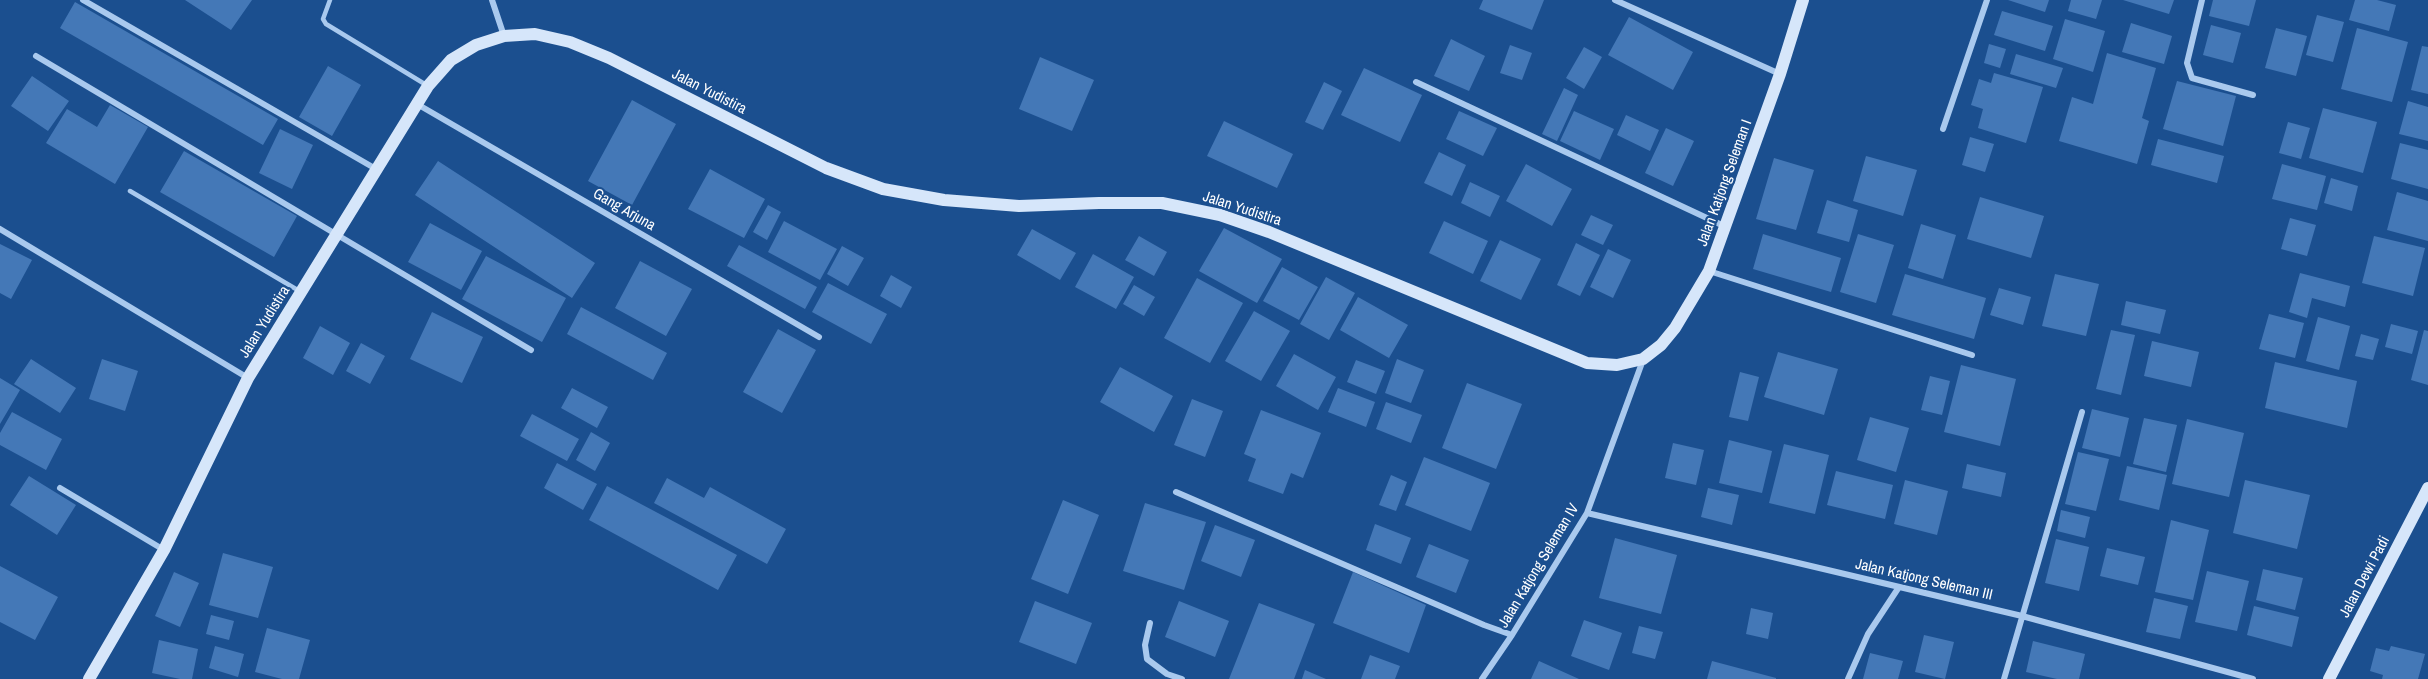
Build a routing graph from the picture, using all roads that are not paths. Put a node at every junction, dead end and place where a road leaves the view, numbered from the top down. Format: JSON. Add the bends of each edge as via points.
{"nodes":[{"id":1,"x":83,"y":0,"type":"edge"},
{"id":2,"x":330,"y":0,"type":"edge"},
{"id":3,"x":492,"y":0,"type":"edge"},
{"id":4,"x":1615,"y":0,"type":"edge"},
{"id":5,"x":1803,"y":0,"type":"edge"},
{"id":6,"x":1987,"y":0,"type":"edge"},
{"id":7,"x":2202,"y":0,"type":"edge"},
{"id":8,"x":504,"y":36,"type":"junction"},
{"id":9,"x":36,"y":56,"type":"dead end"},
{"id":10,"x":1780,"y":74,"type":"junction"},
{"id":11,"x":1416,"y":82,"type":"dead end"},
{"id":12,"x":428,"y":86,"type":"junction"},
{"id":13,"x":2253,"y":96,"type":"dead end"},
{"id":14,"x":416,"y":103,"type":"junction"},
{"id":15,"x":1943,"y":129,"type":"dead end"},
{"id":16,"x":376,"y":169,"type":"junction"},
{"id":17,"x":130,"y":191,"type":"dead end"},
{"id":18,"x":1724,"y":226,"type":"junction"},
{"id":19,"x":0,"y":229,"type":"edge"},
{"id":20,"x":336,"y":236,"type":"junction"},
{"id":21,"x":1709,"y":271,"type":"junction"},
{"id":22,"x":301,"y":292,"type":"junction"},
{"id":23,"x":819,"y":337,"type":"dead end"},
{"id":24,"x":531,"y":350,"type":"dead end"},
{"id":25,"x":1972,"y":355,"type":"dead end"},
{"id":26,"x":1643,"y":359,"type":"junction"},
{"id":27,"x":248,"y":378,"type":"junction"},
{"id":28,"x":2082,"y":412,"type":"dead end"},
{"id":29,"x":60,"y":488,"type":"dead end"},
{"id":30,"x":2428,"y":488,"type":"edge"},
{"id":31,"x":1176,"y":492,"type":"dead end"},
{"id":32,"x":1587,"y":513,"type":"junction"},
{"id":33,"x":164,"y":550,"type":"junction"},
{"id":34,"x":1899,"y":587,"type":"junction"},
{"id":35,"x":2022,"y":616,"type":"junction"},
{"id":36,"x":1150,"y":623,"type":"dead end"},
{"id":37,"x":1512,"y":635,"type":"junction"},
{"id":38,"x":89,"y":679,"type":"edge"},
{"id":39,"x":1182,"y":679,"type":"edge"},
{"id":40,"x":1482,"y":679,"type":"edge"},
{"id":41,"x":1848,"y":679,"type":"edge"},
{"id":42,"x":2004,"y":679,"type":"edge"},
{"id":43,"x":2253,"y":679,"type":"edge"},
{"id":44,"x":2329,"y":679,"type":"edge"}],
"edges":[{"from":1,"to":16,"type":"street"},
{"from":2,"to":12,"type":"lane","via":[[323,19],[326,24]]},
{"from":3,"to":8,"type":"street"},
{"from":4,"to":10,"type":"street"},
{"from":5,"to":10,"type":"street","name":"Jalan Katjong Seleman I"},
{"from":6,"to":15,"type":"street"},
{"from":7,"to":13,"type":"street","via":[[2187,63],[2192,78]]},
{"from":8,"to":12,"type":"street","name":"Jalan Yudistira","via":[[476,45],[451,60]]},
{"from":8,"to":26,"type":"street","name":"Jalan Yudistira","via":[[535,34],[570,42],[826,168],[883,189],[944,200],[1019,206],[1162,203],[1220,215],[1587,363],[1617,365]]},
{"from":9,"to":20,"type":"street"},
{"from":10,"to":18,"type":"street","name":"Jalan Katjong Seleman I"},
{"from":11,"to":18,"type":"street"},
{"from":12,"to":14,"type":"street","name":"Jalan Yudistira"},
{"from":14,"to":16,"type":"street","name":"Jalan Yudistira"},
{"from":14,"to":23,"type":"street","name":"Gang Arjuna"},
{"from":16,"to":20,"type":"street","name":"Jalan Yudistira"},
{"from":17,"to":22,"type":"lane"},
{"from":18,"to":21,"type":"street","name":"Jalan Katjong Seleman I"},
{"from":19,"to":27,"type":"street"},
{"from":20,"to":22,"type":"street","name":"Jalan Yudistira"},
{"from":20,"to":24,"type":"street"},
{"from":21,"to":25,"type":"street"},
{"from":21,"to":26,"type":"street","name":"Jalan Katjong Seleman I","via":[[1675,328]]},
{"from":22,"to":27,"type":"street","name":"Jalan Yudistira"},
{"from":26,"to":32,"type":"street","name":"Jalan Katjong Seleman IV"},
{"from":27,"to":33,"type":"street","name":"Jalan Yudistira"},
{"from":28,"to":35,"type":"street"},
{"from":29,"to":33,"type":"street"},
{"from":30,"to":44,"type":"street","name":"Jalan Dewi Padi"},
{"from":31,"to":37,"type":"street"},
{"from":32,"to":34,"type":"street","name":"Jalan Katjong Seleman III"},
{"from":32,"to":37,"type":"street","name":"Jalan Katjong Seleman IV"},
{"from":33,"to":38,"type":"street","name":"Jalan Yudistira"},
{"from":34,"to":35,"type":"street","name":"Jalan Katjong Seleman III"},
{"from":34,"to":41,"type":"street","via":[[1868,634]]},
{"from":35,"to":42,"type":"street"},
{"from":35,"to":43,"type":"street","name":"Jalan Katjong Seleman III"},
{"from":36,"to":39,"type":"street","via":[[1145,645],[1148,659],[1167,674]]},
{"from":37,"to":40,"type":"street","name":"Jalan Katjong Seleman IV"}]}
